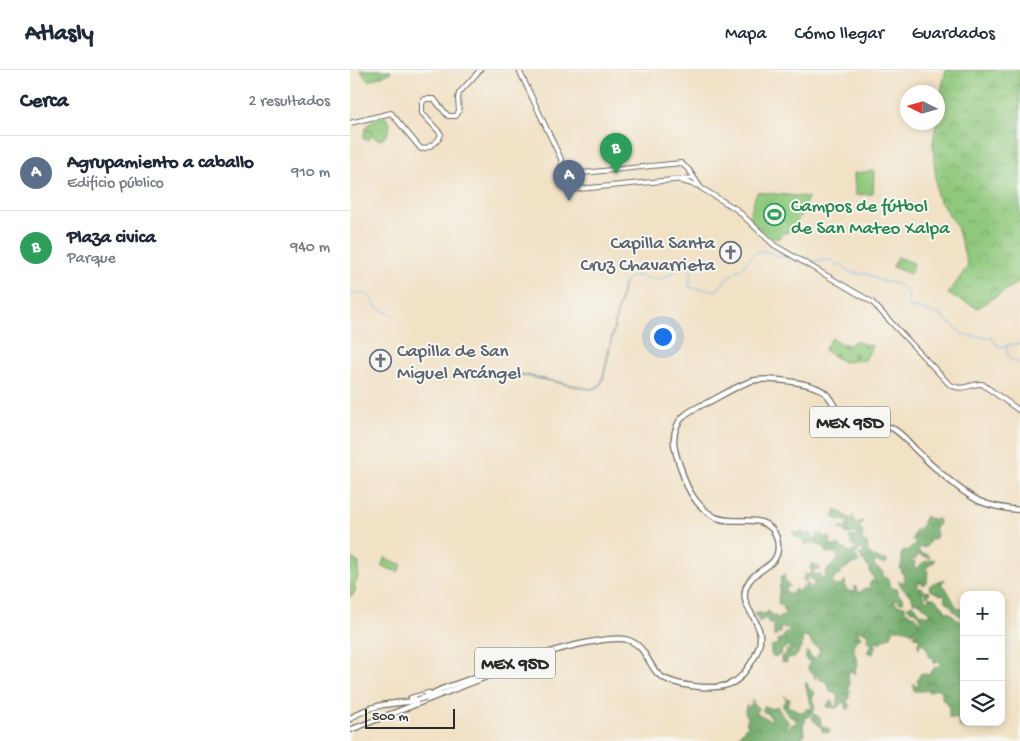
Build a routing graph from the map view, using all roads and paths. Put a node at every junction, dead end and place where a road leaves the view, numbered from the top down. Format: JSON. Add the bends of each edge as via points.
{"nodes":[{"id":1,"x":518,"y":70,"type":"edge"},
{"id":2,"x":479,"y":71,"type":"edge"},
{"id":3,"x":350,"y":123,"type":"edge"},
{"id":4,"x":564,"y":175,"type":"junction"},
{"id":5,"x":694,"y":178,"type":"junction"},
{"id":6,"x":680,"y":180,"type":"junction"},
{"id":7,"x":699,"y":186,"type":"junction"},
{"id":8,"x":1020,"y":411,"type":"edge"},
{"id":9,"x":1020,"y":509,"type":"edge"},
{"id":10,"x":522,"y":663,"type":"junction"},
{"id":11,"x":441,"y":691,"type":"junction"},
{"id":12,"x":415,"y":700,"type":"junction"},
{"id":13,"x":350,"y":718,"type":"edge"},
{"id":14,"x":350,"y":729,"type":"edge"}],
"edges":[{"from":1,"to":4,"type":"main road","via":[[561,159]]},
{"from":2,"to":3,"type":"main road","via":[[459,93],[456,116],[448,116],[434,99],[425,99],[422,103],[422,113],[441,134],[427,148],[421,149],[391,113]]},
{"from":4,"to":5,"type":"main road","via":[[676,163],[684,166]]},
{"from":4,"to":6,"type":"main road","via":[[568,190]]},
{"from":5,"to":6,"type":"main road"},
{"from":5,"to":7,"type":"main road"},
{"from":6,"to":7,"type":"main road"},
{"from":7,"to":8,"type":"main road","via":[[736,209],[774,246],[872,302],[951,385],[962,388],[982,384]]},
{"from":9,"to":10,"type":"highway","number":"MEX 95D","via":[[976,499],[890,427],[849,424],[819,389],[778,381],[751,381],[686,414],[677,426],[674,440],[688,490],[708,512],[726,521],[760,522],[777,538],[776,558],[752,578],[745,592],[745,602],[758,625],[761,639],[758,651],[744,673],[729,684],[717,687],[671,682],[659,674],[642,649],[620,638],[562,648]]},
{"from":9,"to":11,"type":"highway","number":"MEX 95D","via":[[978,498],[894,427],[850,422],[819,386],[749,379],[687,411],[676,423],[672,437],[685,488],[693,500],[705,512],[726,522],[760,524],[775,540],[771,561],[751,576],[744,588],[743,602],[758,638],[757,649],[742,672],[733,680],[718,684],[674,680],[660,672],[639,643],[616,635],[555,648]]},
{"from":10,"to":12,"type":"highway","bridge":true},
{"from":10,"to":14,"type":"highway","number":"MEX 95D"},
{"from":11,"to":12,"type":"highway","bridge":true},
{"from":11,"to":14,"type":"highway","number":"MEX 95D"},
{"from":12,"to":13,"type":"highway","via":[[388,703]]}]}
